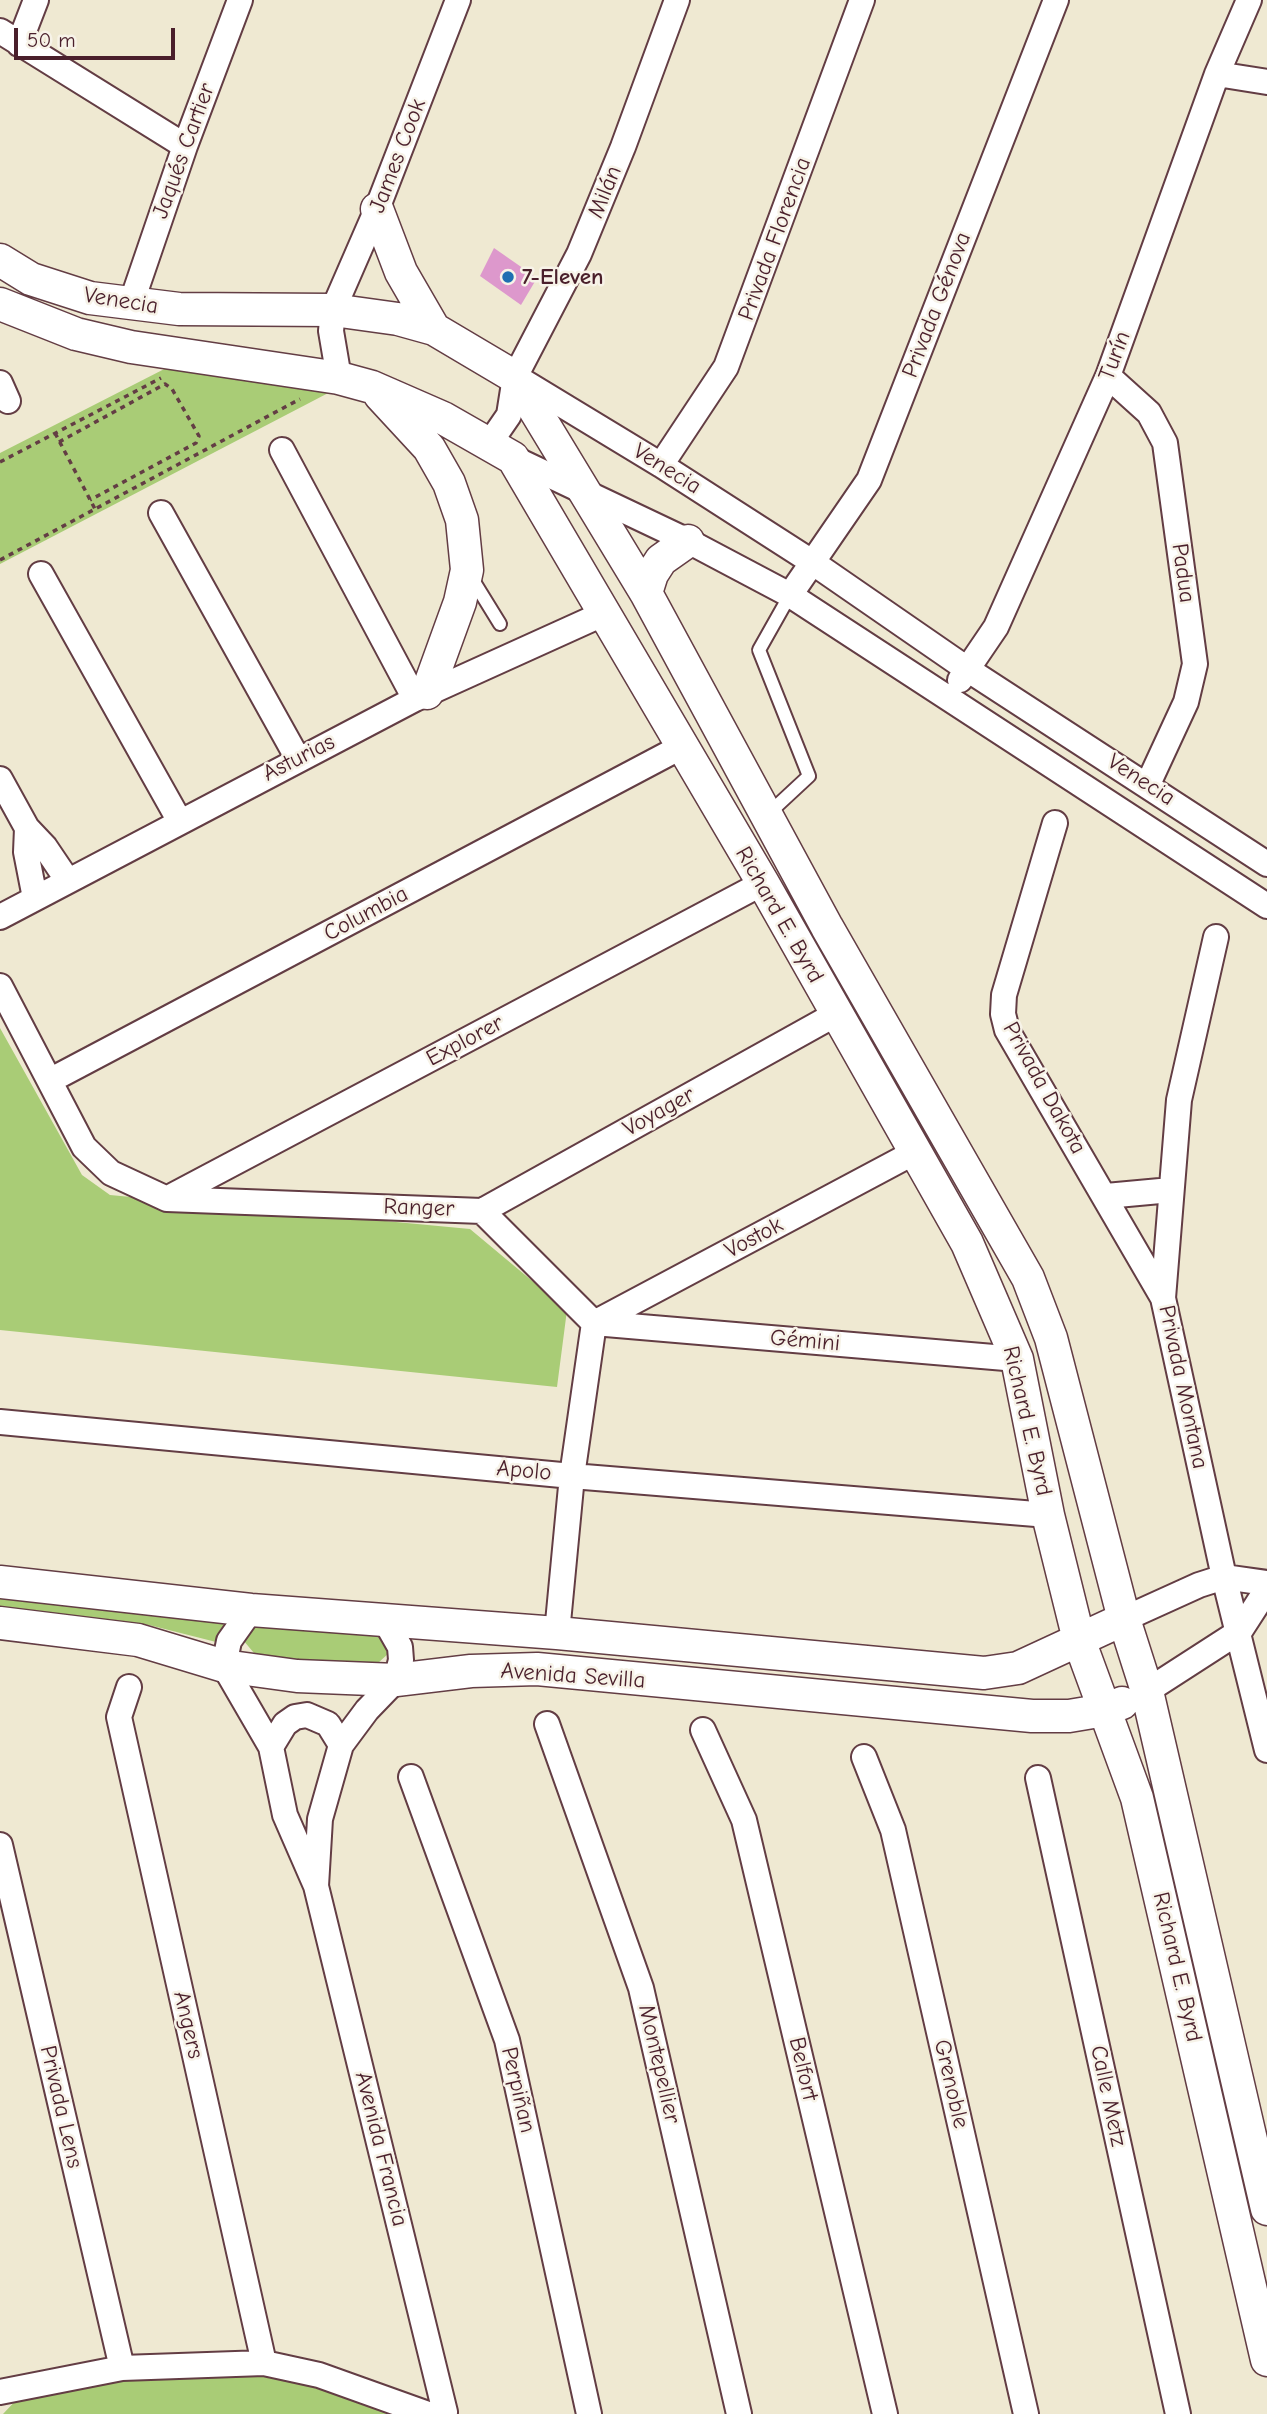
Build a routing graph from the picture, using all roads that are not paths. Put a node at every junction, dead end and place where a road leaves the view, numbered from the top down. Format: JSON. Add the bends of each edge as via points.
{"nodes":[{"id":1,"x":240,"y":0,"type":"edge"},
{"id":2,"x":458,"y":0,"type":"edge"},
{"id":3,"x":677,"y":0,"type":"edge"},
{"id":4,"x":862,"y":0,"type":"edge"},
{"id":5,"x":1056,"y":0,"type":"edge"},
{"id":6,"x":1249,"y":0,"type":"edge"},
{"id":7,"x":33,"y":1,"type":"edge"},
{"id":8,"x":10,"y":38,"type":"edge"},
{"id":9,"x":1217,"y":74,"type":"junction"},
{"id":10,"x":1267,"y":82,"type":"edge"},
{"id":11,"x":185,"y":146,"type":"junction"},
{"id":12,"x":377,"y":209,"type":"junction"},
{"id":13,"x":0,"y":260,"type":"edge"},
{"id":14,"x":0,"y":304,"type":"edge"},
{"id":15,"x":131,"y":304,"type":"junction"},
{"id":16,"x":333,"y":310,"type":"junction"},
{"id":17,"x":433,"y":329,"type":"junction"},
{"id":18,"x":1108,"y":376,"type":"junction"},
{"id":19,"x":339,"y":377,"type":"junction"},
{"id":20,"x":515,"y":377,"type":"junction"},
{"id":21,"x":372,"y":387,"type":"junction"},
{"id":22,"x":282,"y":450,"type":"dead end"},
{"id":23,"x":501,"y":451,"type":"junction"},
{"id":24,"x":662,"y":465,"type":"junction"},
{"id":25,"x":583,"y":489,"type":"junction"},
{"id":26,"x":161,"y":513,"type":"dead end"},
{"id":27,"x":688,"y":541,"type":"junction"},
{"id":28,"x":812,"y":562,"type":"junction"},
{"id":29,"x":467,"y":570,"type":"junction"},
{"id":30,"x":41,"y":574,"type":"dead end"},
{"id":31,"x":646,"y":593,"type":"junction"},
{"id":32,"x":790,"y":595,"type":"junction"},
{"id":33,"x":605,"y":613,"type":"junction"},
{"id":34,"x":500,"y":624,"type":"dead end"},
{"id":35,"x":967,"y":669,"type":"junction"},
{"id":36,"x":421,"y":696,"type":"junction"},
{"id":37,"x":948,"y":698,"type":"junction"},
{"id":38,"x":681,"y":747,"type":"junction"},
{"id":39,"x":298,"y":759,"type":"junction"},
{"id":40,"x":0,"y":779,"type":"edge"},
{"id":41,"x":1148,"y":784,"type":"junction"},
{"id":42,"x":767,"y":815,"type":"junction"},
{"id":43,"x":179,"y":820,"type":"junction"},
{"id":44,"x":1055,"y":823,"type":"dead end"},
{"id":45,"x":27,"y":828,"type":"junction"},
{"id":46,"x":1267,"y":864,"type":"edge"},
{"id":47,"x":68,"y":881,"type":"junction"},
{"id":48,"x":763,"y":883,"type":"junction"},
{"id":49,"x":35,"y":898,"type":"junction"},
{"id":50,"x":1267,"y":905,"type":"edge"},
{"id":51,"x":0,"y":917,"type":"edge"},
{"id":52,"x":1216,"y":937,"type":"dead end"},
{"id":53,"x":0,"y":986,"type":"edge"},
{"id":54,"x":836,"y":1014,"type":"junction"},
{"id":55,"x":51,"y":1080,"type":"junction"},
{"id":56,"x":915,"y":1152,"type":"junction"},
{"id":57,"x":1171,"y":1189,"type":"junction"},
{"id":58,"x":1106,"y":1196,"type":"junction"},
{"id":59,"x":167,"y":1199,"type":"junction"},
{"id":60,"x":482,"y":1211,"type":"junction"},
{"id":61,"x":1163,"y":1298,"type":"junction"},
{"id":62,"x":594,"y":1323,"type":"junction"},
{"id":63,"x":1017,"y":1359,"type":"junction"},
{"id":64,"x":0,"y":1422,"type":"edge"},
{"id":65,"x":572,"y":1476,"type":"junction"},
{"id":66,"x":1048,"y":1515,"type":"junction"},
{"id":67,"x":1224,"y":1577,"type":"junction"},
{"id":68,"x":0,"y":1582,"type":"edge"},
{"id":69,"x":1267,"y":1583,"type":"edge"},
{"id":70,"x":1267,"y":1589,"type":"edge"},
{"id":71,"x":251,"y":1610,"type":"junction"},
{"id":72,"x":384,"y":1619,"type":"junction"},
{"id":73,"x":1124,"y":1619,"type":"junction"},
{"id":74,"x":0,"y":1623,"type":"edge"},
{"id":75,"x":1240,"y":1631,"type":"junction"},
{"id":76,"x":557,"y":1633,"type":"junction"},
{"id":77,"x":1079,"y":1640,"type":"junction"},
{"id":78,"x":224,"y":1666,"type":"junction"},
{"id":79,"x":396,"y":1680,"type":"junction"},
{"id":80,"x":129,"y":1687,"type":"dead end"},
{"id":81,"x":1147,"y":1691,"type":"junction"},
{"id":82,"x":1105,"y":1710,"type":"junction"},
{"id":83,"x":547,"y":1724,"type":"dead end"},
{"id":84,"x":703,"y":1730,"type":"dead end"},
{"id":85,"x":341,"y":1745,"type":"junction"},
{"id":86,"x":271,"y":1747,"type":"junction"},
{"id":87,"x":1267,"y":1750,"type":"edge"},
{"id":88,"x":864,"y":1757,"type":"dead end"},
{"id":89,"x":411,"y":1777,"type":"dead end"},
{"id":90,"x":1038,"y":1778,"type":"dead end"},
{"id":91,"x":0,"y":1845,"type":"edge"},
{"id":92,"x":316,"y":1886,"type":"junction"},
{"id":93,"x":1267,"y":2209,"type":"edge"},
{"id":94,"x":1267,"y":2360,"type":"edge"},
{"id":95,"x":264,"y":2363,"type":"junction"},
{"id":96,"x":122,"y":2368,"type":"junction"},
{"id":97,"x":0,"y":2392,"type":"edge"},
{"id":98,"x":442,"y":2414,"type":"edge"},
{"id":99,"x":589,"y":2414,"type":"edge"},
{"id":100,"x":740,"y":2414,"type":"edge"},
{"id":101,"x":885,"y":2414,"type":"edge"},
{"id":102,"x":1026,"y":2414,"type":"edge"},
{"id":103,"x":1178,"y":2414,"type":"edge"}],
"edges":[{"from":1,"to":11,"type":"street","name":"Jaqués Cartier"},
{"from":2,"to":12,"type":"street","name":"James Cook"},
{"from":3,"to":20,"type":"street","name":"Milán","via":[[579,254]]},
{"from":4,"to":24,"type":"street","name":"Privada Florencia","via":[[735,347]]},
{"from":5,"to":28,"type":"street","name":"Privada Génova","via":[[869,480]]},
{"from":6,"to":9,"type":"street","name":"Turín"},
{"from":7,"to":8,"type":"street"},
{"from":8,"to":11,"type":"street"},
{"from":9,"to":10,"type":"street"},
{"from":9,"to":18,"type":"street","name":"Turín"},
{"from":11,"to":15,"type":"street","name":"Jaqués Cartier"},
{"from":12,"to":16,"type":"street","name":"James Cook"},
{"from":12,"to":17,"type":"street","via":[[401,272]]},
{"from":13,"to":15,"type":"street","name":"Venecia","via":[[61,290]]},
{"from":14,"to":19,"type":"street","name":"Venecia","via":[[76,334],[197,359]]},
{"from":15,"to":16,"type":"street","name":"Venecia","via":[[179,309]]},
{"from":16,"to":17,"type":"street","name":"Venecia","via":[[368,313]]},
{"from":16,"to":19,"type":"street","via":[[331,331]]},
{"from":17,"to":20,"type":"street","name":"Venecia"},
{"from":18,"to":35,"type":"street","name":"Turín","via":[[996,627]]},
{"from":18,"to":41,"type":"street","name":"Padua","via":[[1149,413],[1165,443],[1195,664],[1186,702]]},
{"from":19,"to":21,"type":"street","name":"Venecia"},
{"from":20,"to":23,"type":"street","name":"Milán"},
{"from":20,"to":24,"type":"street","name":"Venecia"},
{"from":20,"to":25,"type":"street","name":"Richard E. Byrd"},
{"from":21,"to":23,"type":"street","name":"Venecia"},
{"from":21,"to":29,"type":"street","via":[[429,448],[449,483],[462,520]]},
{"from":22,"to":36,"type":"street"},
{"from":23,"to":25,"type":"street","name":"Venecia"},
{"from":23,"to":33,"type":"street","name":"Richard E. Byrd"},
{"from":24,"to":28,"type":"street","name":"Venecia"},
{"from":25,"to":27,"type":"street","name":"Venecia"},
{"from":25,"to":31,"type":"street","name":"Richard E. Byrd"},
{"from":26,"to":39,"type":"street"},
{"from":27,"to":31,"type":"street","via":[[662,560]]},
{"from":27,"to":32,"type":"street","name":"Venecia"},
{"from":28,"to":32,"type":"street","name":"Privada Génova"},
{"from":28,"to":35,"type":"street","name":"Venecia"},
{"from":29,"to":34,"type":"lane"},
{"from":29,"to":36,"type":"street","via":[[460,602]]},
{"from":30,"to":43,"type":"street"},
{"from":31,"to":42,"type":"street","name":"Richard E. Byrd"},
{"from":32,"to":37,"type":"street","name":"Venecia"},
{"from":32,"to":42,"type":"lane","via":[[759,650],[809,776]]},
{"from":33,"to":36,"type":"street","name":"Asturias"},
{"from":33,"to":38,"type":"street","name":"Richard E. Byrd"},
{"from":35,"to":37,"type":"street","name":"Turín"},
{"from":35,"to":41,"type":"street","name":"Venecia"},
{"from":36,"to":39,"type":"street","name":"Asturias"},
{"from":37,"to":50,"type":"street","name":"Venecia"},
{"from":38,"to":48,"type":"street","name":"Richard E. Byrd"},
{"from":38,"to":55,"type":"street","name":"Columbia"},
{"from":39,"to":43,"type":"street","name":"Asturias"},
{"from":40,"to":45,"type":"street"},
{"from":41,"to":46,"type":"street","name":"Venecia"},
{"from":42,"to":73,"type":"street","name":"Richard E. Byrd","via":[[1028,1278],[1051,1338]]},
{"from":43,"to":47,"type":"street","name":"Asturias"},
{"from":44,"to":58,"type":"street","name":"Privada Dakota","via":[[1004,995],[1003,1014],[1007,1030]]},
{"from":45,"to":47,"type":"street"},
{"from":45,"to":49,"type":"street","via":[[26,852]]},
{"from":47,"to":49,"type":"street","name":"Asturias"},
{"from":48,"to":54,"type":"street","name":"Richard E. Byrd"},
{"from":48,"to":59,"type":"street","name":"Explorer"},
{"from":49,"to":51,"type":"street","name":"Asturias"},
{"from":52,"to":57,"type":"street","name":"Privada Montana","via":[[1180,1100]]},
{"from":53,"to":55,"type":"street","name":"Ranger"},
{"from":54,"to":56,"type":"street","name":"Richard E. Byrd"},
{"from":54,"to":60,"type":"street","name":"Voyager"},
{"from":55,"to":59,"type":"street","name":"Ranger","via":[[94,1159],[111,1173]]},
{"from":56,"to":62,"type":"street","name":"Vostok"},
{"from":56,"to":63,"type":"street","name":"Richard E. Byrd","via":[[967,1243]]},
{"from":57,"to":58,"type":"street"},
{"from":57,"to":61,"type":"street","name":"Privada Montana"},
{"from":58,"to":61,"type":"street","name":"Privada Dakota"},
{"from":59,"to":60,"type":"street","name":"Ranger"},
{"from":60,"to":62,"type":"street","name":"Ranger"},
{"from":61,"to":67,"type":"street","name":"Privada Montana"},
{"from":62,"to":63,"type":"street","name":"Gémini"},
{"from":62,"to":65,"type":"street"},
{"from":63,"to":66,"type":"street","name":"Richard E. Byrd"},
{"from":64,"to":65,"type":"street","name":"Apolo"},
{"from":65,"to":66,"type":"street","name":"Apolo"},
{"from":65,"to":76,"type":"street"},
{"from":66,"to":77,"type":"street","name":"Richard E. Byrd"},
{"from":67,"to":69,"type":"street"},
{"from":67,"to":73,"type":"street"},
{"from":67,"to":75,"type":"street","name":"Privada Montana"},
{"from":68,"to":71,"type":"street","name":"Avenida Sevilla"},
{"from":70,"to":75,"type":"street"},
{"from":71,"to":72,"type":"street","name":"Avenida Sevilla"},
{"from":71,"to":78,"type":"street","via":[[229,1641]]},
{"from":72,"to":76,"type":"street","name":"Avenida Sevilla"},
{"from":72,"to":79,"type":"street","via":[[400,1647]]},
{"from":73,"to":77,"type":"street","name":"Avenida Sevilla"},
{"from":73,"to":81,"type":"street","name":"Richard E. Byrd"},
{"from":74,"to":78,"type":"street","name":"Avenida Sevilla","via":[[138,1640]]},
{"from":75,"to":81,"type":"street"},
{"from":75,"to":87,"type":"street","name":"Privada Montana"},
{"from":76,"to":77,"type":"street","name":"Avenida Sevilla","via":[[984,1673],[1018,1668]]},
{"from":77,"to":82,"type":"street","name":"Richard E. Byrd"},
{"from":78,"to":79,"type":"street","name":"Avenida Sevilla","via":[[297,1676]]},
{"from":78,"to":86,"type":"street","name":"Avenida Francia"},
{"from":79,"to":82,"type":"street","name":"Avenida Sevilla","via":[[537,1669],[1032,1716]]},
{"from":79,"to":85,"type":"street","name":"Avenida Francia"},
{"from":80,"to":95,"type":"street","name":"Angers","via":[[119,1717]]},
{"from":81,"to":82,"type":"street","name":"Avenida Sevilla"},
{"from":81,"to":93,"type":"street","name":"Richard E. Byrd"},
{"from":82,"to":94,"type":"street","name":"Richard E. Byrd","via":[[1137,1798]]},
{"from":83,"to":100,"type":"street","name":"Montepellier","via":[[641,1988]]},
{"from":84,"to":101,"type":"street","name":"Belfort","via":[[744,1820]]},
{"from":85,"to":86,"type":"street","via":[[328,1724],[307,1715],[285,1724]]},
{"from":85,"to":92,"type":"street","name":"Avenida Francia","via":[[320,1819]]},
{"from":86,"to":92,"type":"street","name":"Avenida Francia","via":[[285,1815]]},
{"from":88,"to":102,"type":"street","name":"Grenoble","via":[[893,1830]]},
{"from":89,"to":99,"type":"street","name":"Perpiñan","via":[[507,2040]]},
{"from":90,"to":103,"type":"street","name":"Calle Metz"},
{"from":91,"to":96,"type":"street","name":"Privada Lens"},
{"from":92,"to":98,"type":"street","name":"Avenida Francia"},
{"from":95,"to":96,"type":"street"},
{"from":95,"to":98,"type":"street","via":[[319,2375]]},
{"from":96,"to":97,"type":"street"}]}
